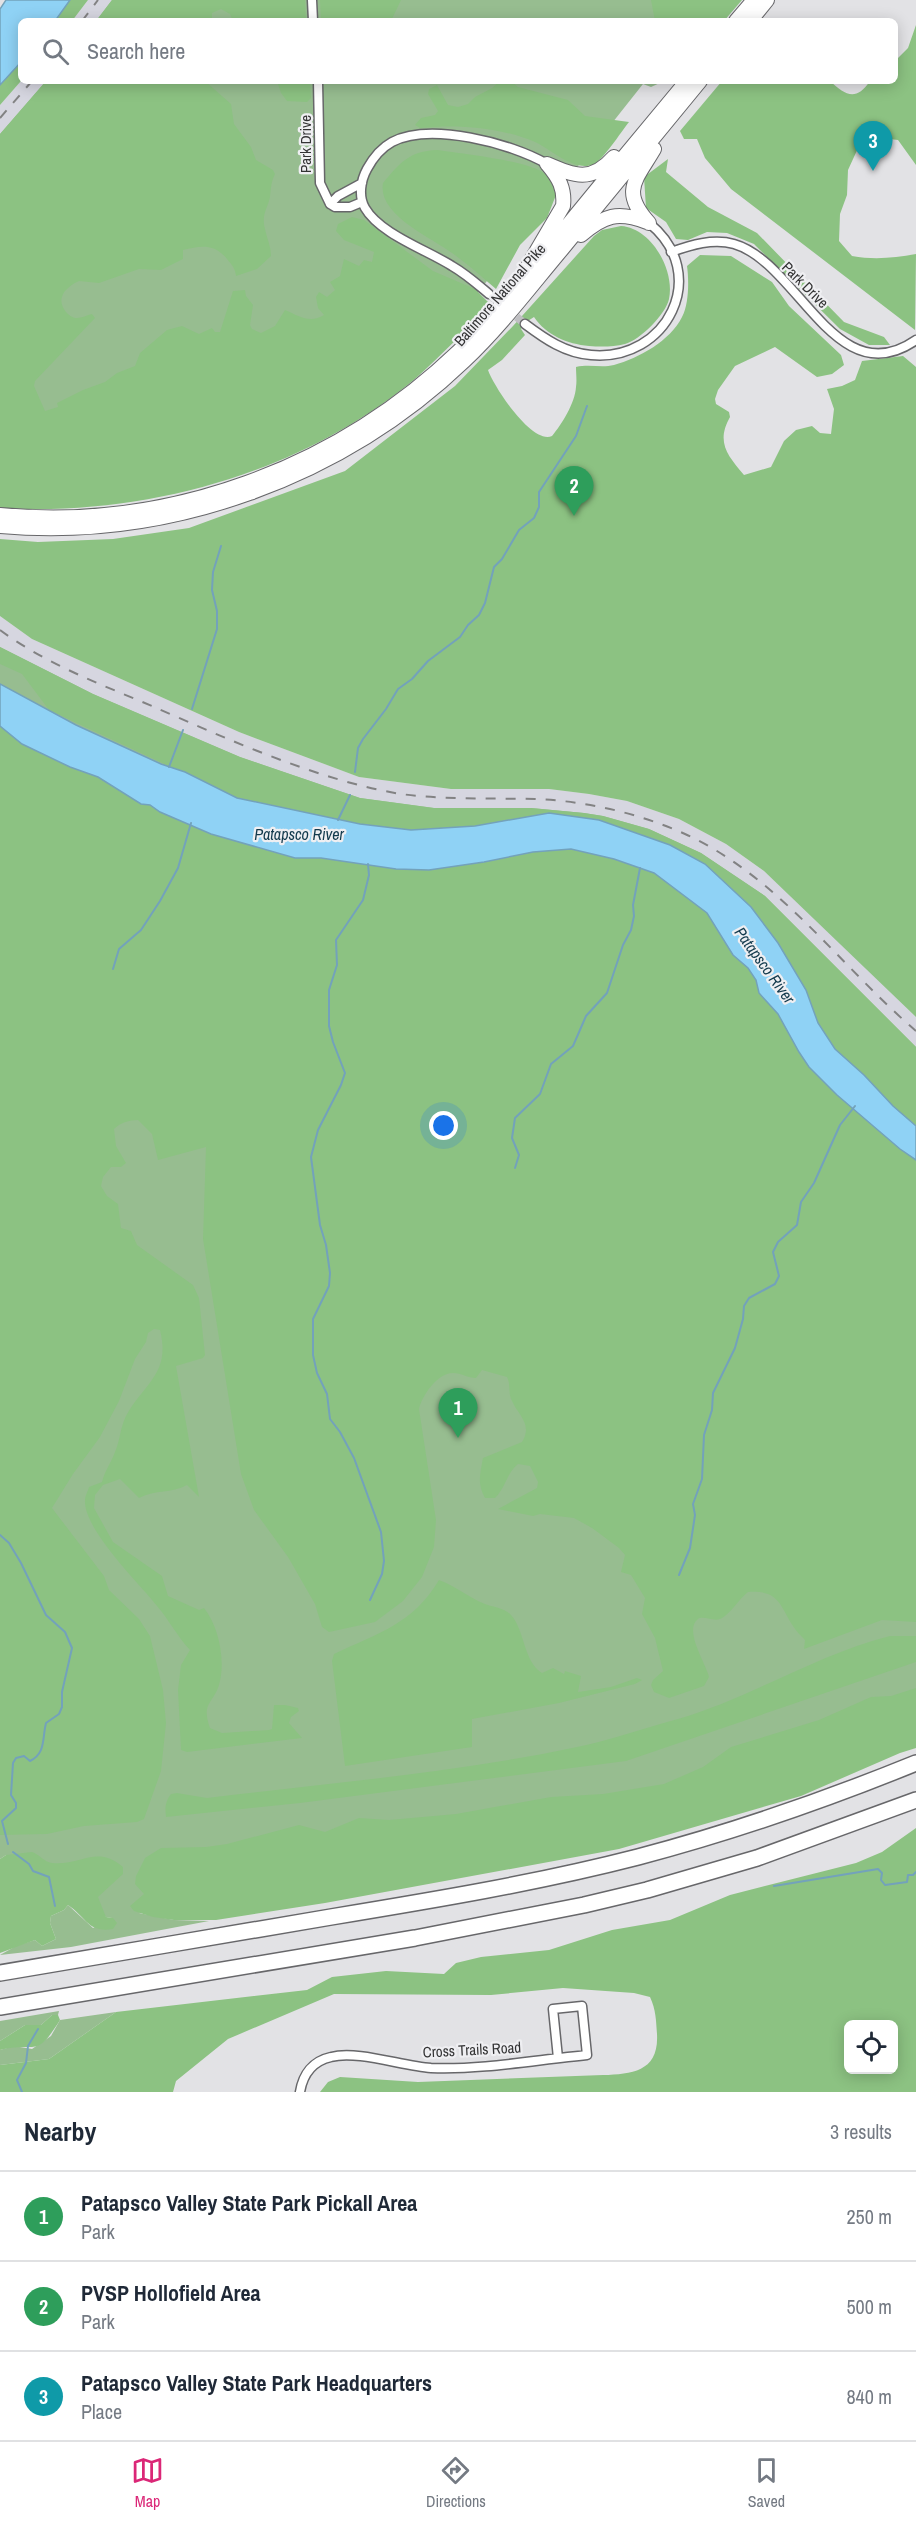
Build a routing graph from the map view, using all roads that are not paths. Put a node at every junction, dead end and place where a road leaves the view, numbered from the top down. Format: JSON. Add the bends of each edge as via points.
{"nodes":[{"id":1,"x":312,"y":0,"type":"edge"},
{"id":2,"x":754,"y":0,"type":"edge"},
{"id":3,"x":767,"y":0,"type":"edge"},
{"id":4,"x":313,"y":18,"type":"edge"},
{"id":5,"x":739,"y":18,"type":"edge"},
{"id":6,"x":752,"y":18,"type":"edge"},
{"id":7,"x":318,"y":84,"type":"edge"},
{"id":8,"x":684,"y":84,"type":"edge"},
{"id":9,"x":698,"y":84,"type":"edge"},
{"id":10,"x":677,"y":110,"type":"junction"},
{"id":11,"x":661,"y":112,"type":"junction"},
{"id":12,"x":547,"y":164,"type":"junction"},
{"id":13,"x":362,"y":183,"type":"junction"},
{"id":14,"x":362,"y":202,"type":"junction"},
{"id":15,"x":330,"y":204,"type":"junction"},
{"id":16,"x":649,"y":223,"type":"junction"},
{"id":17,"x":671,"y":252,"type":"junction"},
{"id":18,"x":550,"y":263,"type":"junction"},
{"id":19,"x":522,"y":280,"type":"junction"},
{"id":20,"x":489,"y":294,"type":"tunnel mouth"},
{"id":21,"x":525,"y":324,"type":"tunnel mouth"},
{"id":22,"x":916,"y":340,"type":"edge"},
{"id":23,"x":0,"y":515,"type":"edge"},
{"id":24,"x":0,"y":526,"type":"edge"},
{"id":25,"x":916,"y":1763,"type":"edge"},
{"id":26,"x":916,"y":1800,"type":"edge"},
{"id":27,"x":0,"y":1973,"type":"edge"},
{"id":28,"x":0,"y":2007,"type":"edge"},
{"id":29,"x":558,"y":2058,"type":"junction"},
{"id":30,"x":300,"y":2092,"type":"edge"}],
"edges":[{"from":1,"to":4,"type":"street"},
{"from":2,"to":5,"type":"main road"},
{"from":3,"to":6,"type":"main road"},
{"from":7,"to":15,"type":"street","name":"Park Drive","via":[[318,175]]},
{"from":8,"to":11,"type":"main road","name":"Baltimore National Pike"},
{"from":9,"to":10,"type":"main road","name":"Baltimore National Pike"},
{"from":10,"to":16,"type":"main road","via":[[632,188],[634,203]]},
{"from":10,"to":18,"type":"main road","name":"Baltimore National Pike"},
{"from":11,"to":12,"type":"main road","via":[[633,134],[597,172],[582,176]]},
{"from":11,"to":19,"type":"main road","name":"Baltimore National Pike"},
{"from":12,"to":13,"type":"street","via":[[520,151],[473,139],[412,135],[381,150]]},
{"from":12,"to":19,"type":"main road","via":[[562,186],[562,206],[533,253]]},
{"from":13,"to":14,"type":"street"},
{"from":13,"to":15,"type":"street"},
{"from":14,"to":15,"type":"street","via":[[342,208]]},
{"from":14,"to":20,"type":"street","via":[[378,223],[451,266]]},
{"from":16,"to":17,"type":"street"},
{"from":16,"to":18,"type":"main road","via":[[626,216],[600,220]]},
{"from":17,"to":21,"type":"street","via":[[680,279],[675,307],[663,325],[637,346],[616,354],[581,353],[558,346]]},
{"from":17,"to":22,"type":"street","name":"Park Drive","via":[[711,242],[745,248],[762,260],[840,340],[856,350],[891,351]]},
{"from":18,"to":24,"type":"main road","name":"Baltimore National Pike","via":[[489,336],[429,392],[355,444],[290,477],[216,504],[138,522],[61,528]]},
{"from":19,"to":23,"type":"main road","name":"Baltimore National Pike","via":[[475,335],[423,383],[362,427],[292,465],[219,493],[150,509],[106,516]]},
{"from":25,"to":27,"type":"highway","via":[[745,1826],[577,1871],[408,1904]]},
{"from":26,"to":28,"type":"highway","via":[[757,1858],[584,1905]]},
{"from":29,"to":29,"type":"street","name":"Cross Trails Road","via":[[554,2009],[582,2006],[586,2055]]},
{"from":29,"to":30,"type":"street","name":"Cross Trails Road","via":[[449,2068],[339,2055],[310,2067]]}]}
